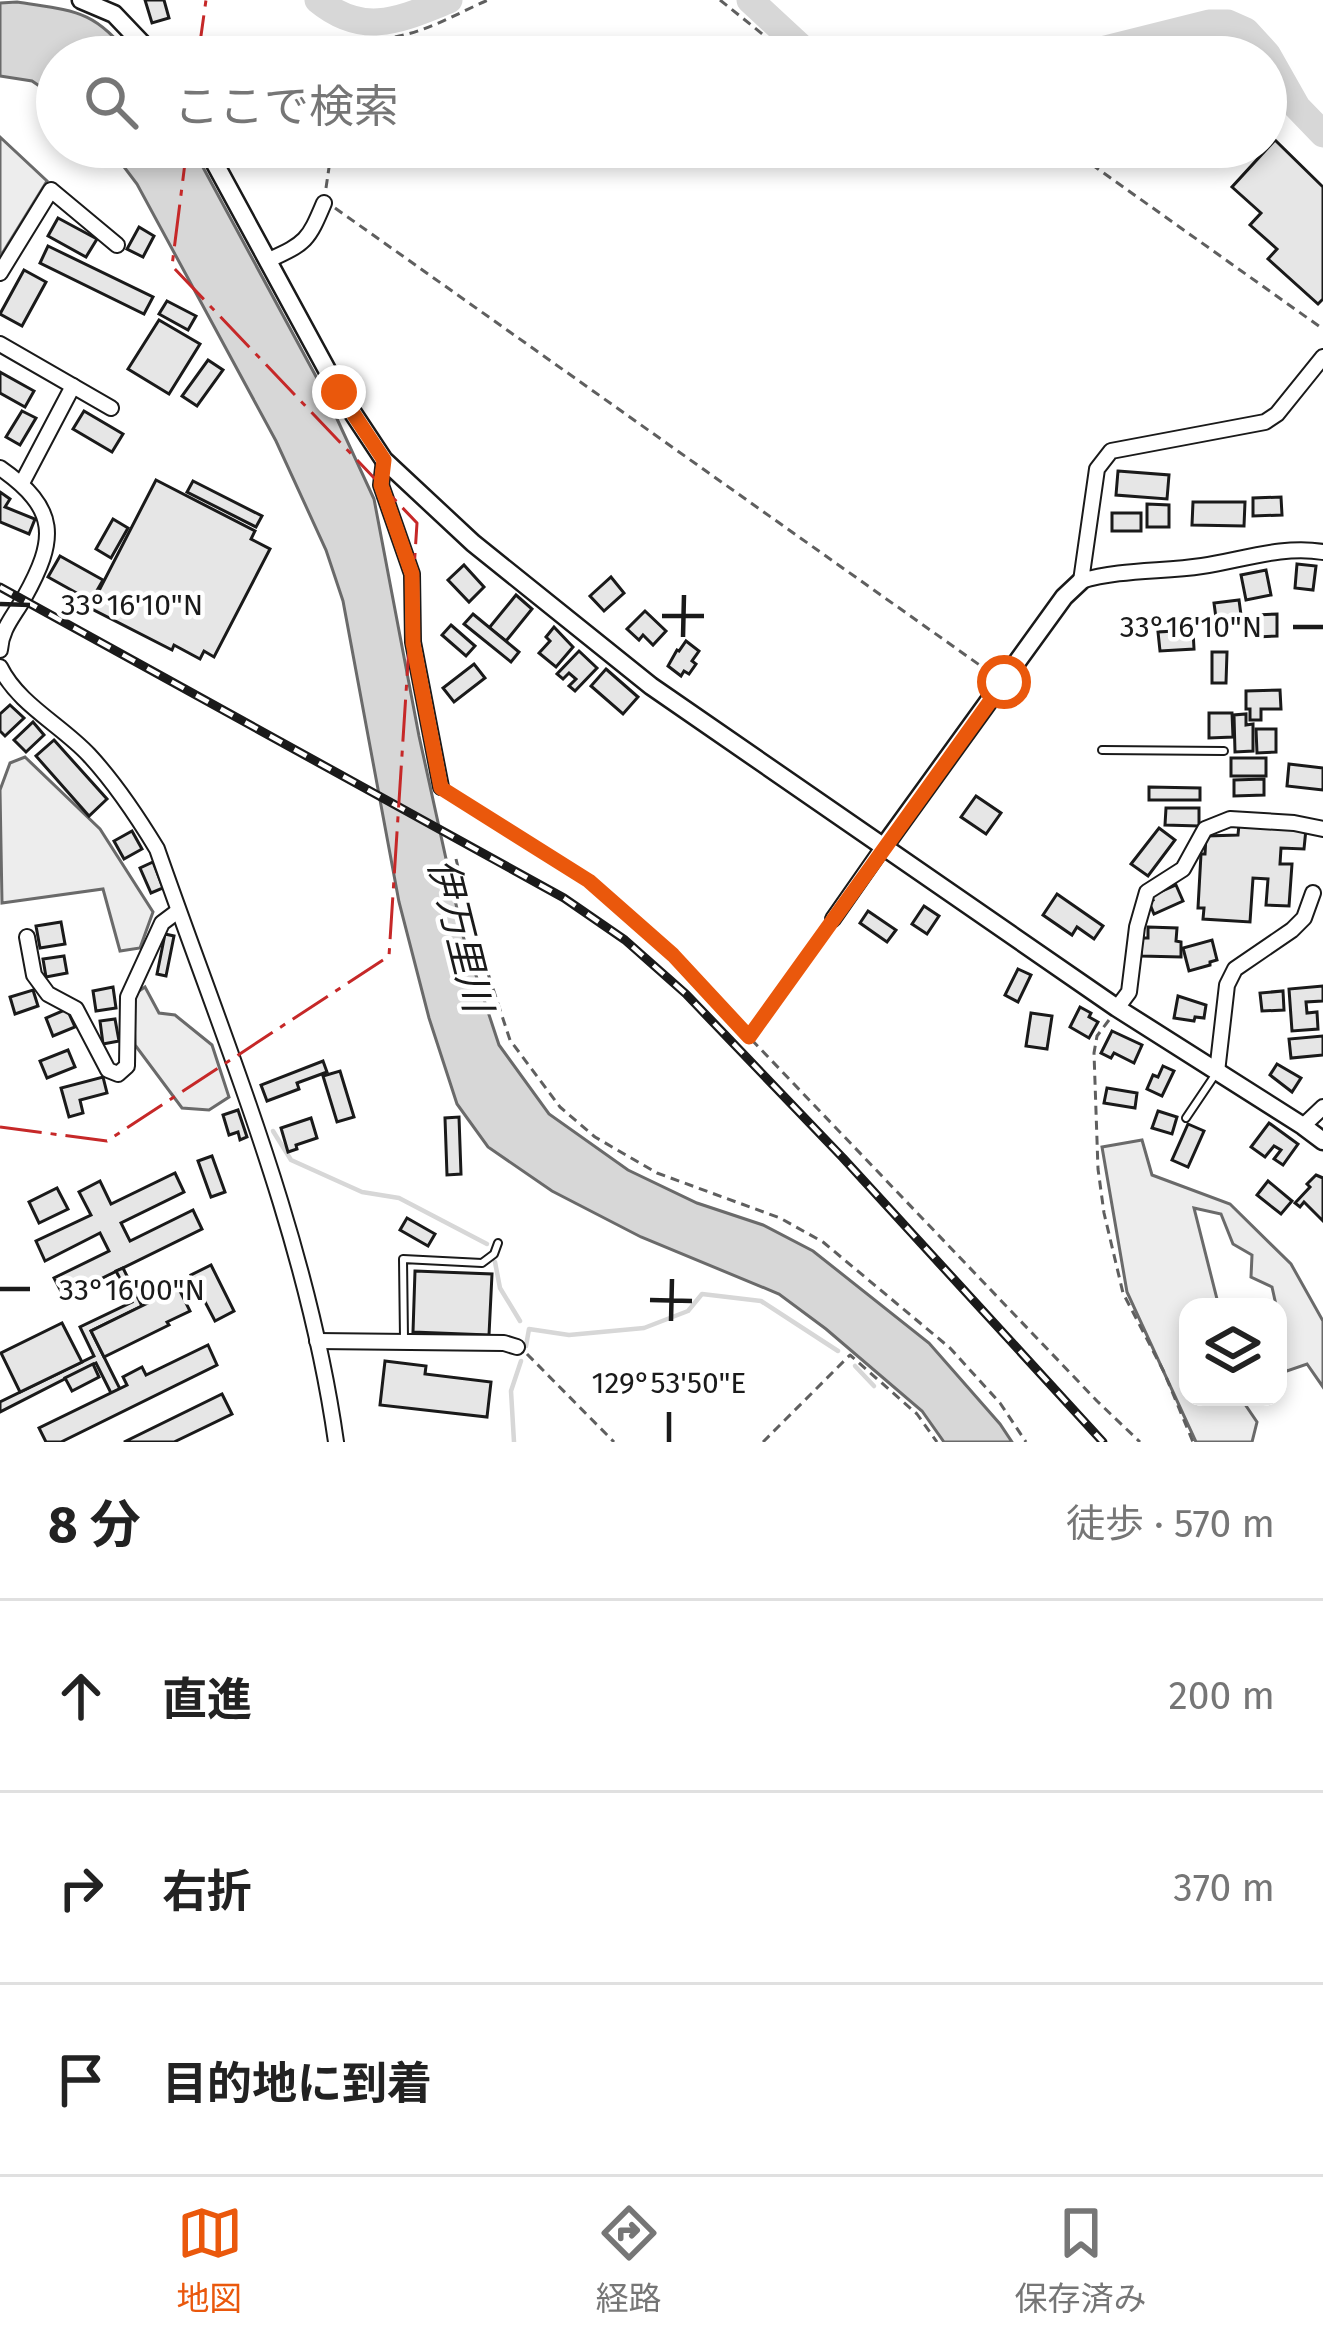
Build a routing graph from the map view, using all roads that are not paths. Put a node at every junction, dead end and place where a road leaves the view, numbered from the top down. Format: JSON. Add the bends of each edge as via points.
{"nodes":[{"id":1,"x":81,"y":0,"type":"edge"},
{"id":2,"x":135,"y":36,"type":"edge"},
{"id":3,"x":218,"y":168,"type":"edge"},
{"id":4,"x":324,"y":203,"type":"road end"},
{"id":5,"x":117,"y":245,"type":"dead end"},
{"id":6,"x":269,"y":260,"type":"junction"},
{"id":7,"x":0,"y":273,"type":"edge"},
{"id":8,"x":0,"y":344,"type":"edge"},
{"id":9,"x":1323,"y":357,"type":"edge"},
{"id":10,"x":73,"y":386,"type":"junction"},
{"id":11,"x":111,"y":409,"type":"dead end"},
{"id":12,"x":384,"y":460,"type":"junction"},
{"id":13,"x":0,"y":468,"type":"edge"},
{"id":14,"x":22,"y":483,"type":"junction"},
{"id":15,"x":1323,"y":552,"type":"edge"},
{"id":16,"x":1082,"y":581,"type":"junction"},
{"id":17,"x":0,"y":635,"type":"edge"},
{"id":18,"x":0,"y":650,"type":"edge"},
{"id":19,"x":0,"y":667,"type":"edge"},
{"id":20,"x":1102,"y":750,"type":"dead end"},
{"id":21,"x":1224,"y":751,"type":"dead end"},
{"id":22,"x":441,"y":788,"type":"road end"},
{"id":23,"x":1323,"y":829,"type":"edge"},
{"id":24,"x":884,"y":846,"type":"junction"},
{"id":25,"x":1313,"y":893,"type":"dead end"},
{"id":26,"x":178,"y":911,"type":"junction"},
{"id":27,"x":832,"y":919,"type":"road end"},
{"id":28,"x":27,"y":937,"type":"dead end"},
{"id":29,"x":1117,"y":1008,"type":"junction"},
{"id":30,"x":1217,"y":1072,"type":"junction"},
{"id":31,"x":1323,"y":1107,"type":"edge"},
{"id":32,"x":1186,"y":1118,"type":"dead end"},
{"id":33,"x":1303,"y":1126,"type":"junction"},
{"id":34,"x":1323,"y":1141,"type":"edge"},
{"id":35,"x":498,"y":1243,"type":"dead end"},
{"id":36,"x":317,"y":1341,"type":"junction"},
{"id":37,"x":404,"y":1342,"type":"junction"},
{"id":38,"x":518,"y":1347,"type":"road end"},
{"id":39,"x":336,"y":1442,"type":"edge"}],
"edges":[{"from":1,"to":2,"type":"street","via":[[114,14]]},
{"from":3,"to":6,"type":"street"},
{"from":4,"to":6,"type":"street","via":[[302,245]]},
{"from":5,"to":7,"type":"street","via":[[51,190]]},
{"from":6,"to":12,"type":"street"},
{"from":8,"to":10,"type":"street"},
{"from":9,"to":16,"type":"street","via":[[1264,422],[1111,451],[1097,469]]},
{"from":10,"to":11,"type":"street"},
{"from":10,"to":14,"type":"street"},
{"from":12,"to":22,"type":"street","via":[[381,485],[412,574],[413,643]]},
{"from":12,"to":24,"type":"street","via":[[651,686]]},
{"from":13,"to":14,"type":"street"},
{"from":14,"to":17,"type":"street","via":[[47,518],[50,541]]},
{"from":15,"to":16,"type":"street","via":[[1285,550]]},
{"from":16,"to":24,"type":"street"},
{"from":17,"to":18,"type":"street"},
{"from":19,"to":26,"type":"street","via":[[88,753],[136,814]]},
{"from":20,"to":21,"type":"lane"},
{"from":23,"to":29,"type":"street","via":[[1230,819],[1205,829],[1184,869],[1148,892],[1129,992]]},
{"from":24,"to":27,"type":"street"},
{"from":24,"to":29,"type":"street"},
{"from":25,"to":30,"type":"street","via":[[1292,930],[1234,969]]},
{"from":26,"to":28,"type":"street","via":[[162,923],[128,997],[127,1066],[118,1074],[108,1070],[76,1009],[34,975]]},
{"from":26,"to":36,"type":"street","via":[[282,1203]]},
{"from":29,"to":30,"type":"street"},
{"from":30,"to":32,"type":"lane"},
{"from":30,"to":33,"type":"street"},
{"from":31,"to":33,"type":"street"},
{"from":33,"to":34,"type":"street"},
{"from":35,"to":37,"type":"lane","via":[[482,1263],[403,1259]]},
{"from":36,"to":37,"type":"street"},
{"from":36,"to":39,"type":"street"},
{"from":37,"to":38,"type":"street"}]}
